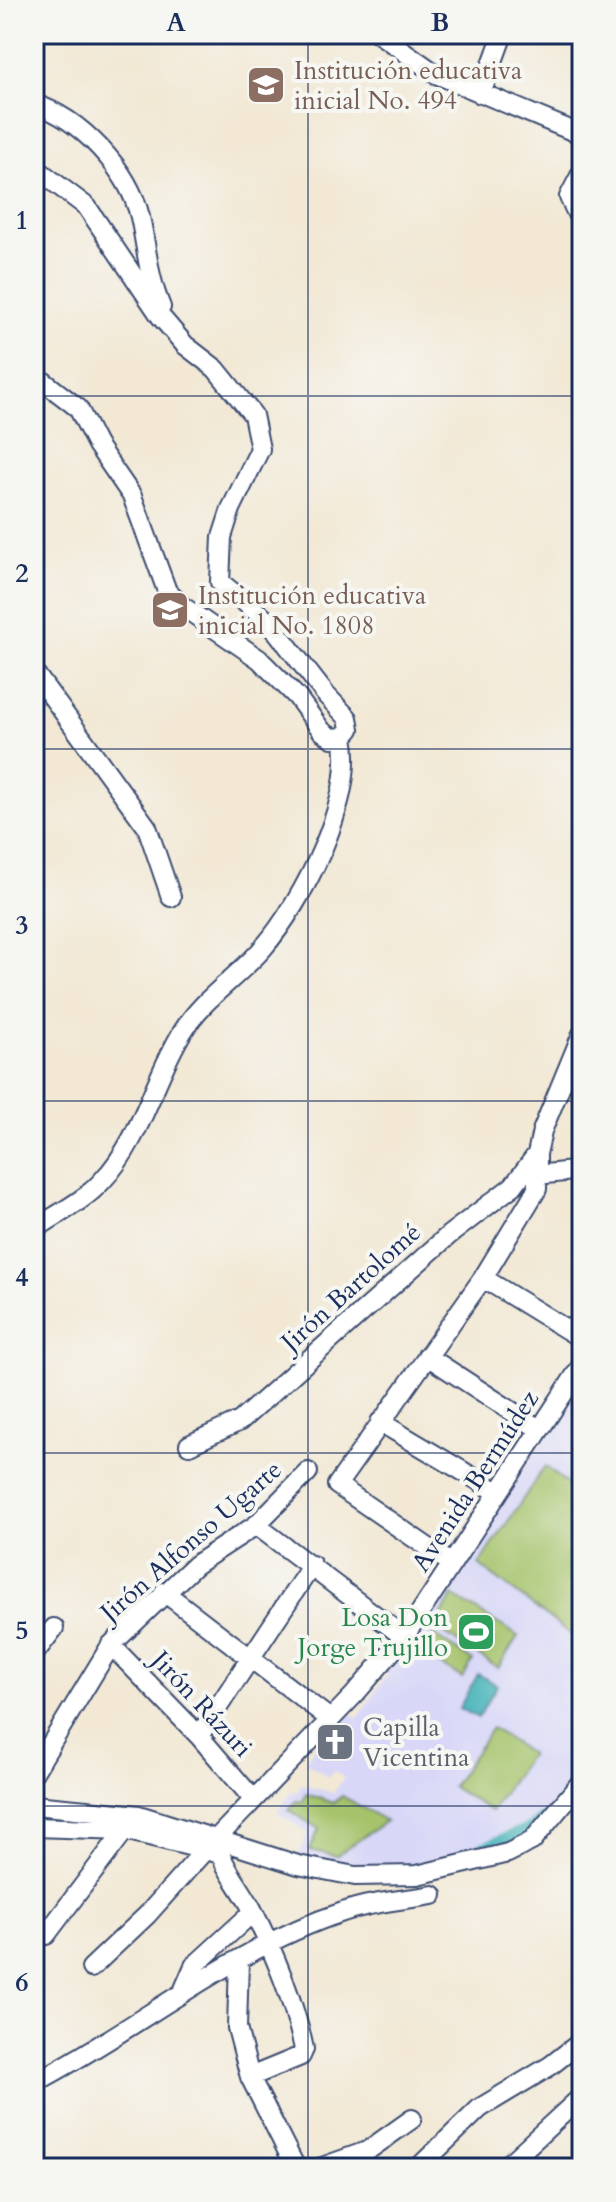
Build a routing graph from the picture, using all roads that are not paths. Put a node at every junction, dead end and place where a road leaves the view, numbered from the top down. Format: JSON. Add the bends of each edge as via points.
{"nodes":[{"id":1,"x":379,"y":34,"type":"edge"},
{"id":2,"x":503,"y":34,"type":"edge"},
{"id":3,"x":481,"y":94,"type":"junction"},
{"id":4,"x":34,"y":104,"type":"edge"},
{"id":5,"x":582,"y":135,"type":"edge"},
{"id":6,"x":34,"y":167,"type":"edge"},
{"id":7,"x":582,"y":172,"type":"edge"},
{"id":8,"x":582,"y":224,"type":"edge"},
{"id":9,"x":173,"y":332,"type":"junction"},
{"id":10,"x":34,"y":374,"type":"edge"},
{"id":11,"x":34,"y":672,"type":"edge"},
{"id":12,"x":343,"y":737,"type":"junction"},
{"id":13,"x":171,"y":897,"type":"dead end"},
{"id":14,"x":582,"y":1034,"type":"edge"},
{"id":15,"x":537,"y":1154,"type":"junction"},
{"id":16,"x":582,"y":1170,"type":"edge"},
{"id":17,"x":537,"y":1175,"type":"junction"},
{"id":18,"x":38,"y":1227,"type":"dead end"},
{"id":19,"x":483,"y":1278,"type":"junction"},
{"id":20,"x":582,"y":1339,"type":"edge"},
{"id":21,"x":427,"y":1356,"type":"junction"},
{"id":22,"x":582,"y":1365,"type":"edge"},
{"id":23,"x":380,"y":1422,"type":"junction"},
{"id":24,"x":539,"y":1429,"type":"junction"},
{"id":25,"x":189,"y":1445,"type":"dead end"},
{"id":26,"x":308,"y":1472,"type":"dead end"},
{"id":27,"x":496,"y":1491,"type":"junction"},
{"id":28,"x":256,"y":1525,"type":"junction"},
{"id":29,"x":452,"y":1564,"type":"junction"},
{"id":30,"x":312,"y":1565,"type":"junction"},
{"id":31,"x":164,"y":1592,"type":"junction"},
{"id":32,"x":54,"y":1628,"type":"dead end"},
{"id":33,"x":404,"y":1637,"type":"junction"},
{"id":34,"x":111,"y":1645,"type":"junction"},
{"id":35,"x":34,"y":1654,"type":"edge"},
{"id":36,"x":254,"y":1658,"type":"junction"},
{"id":37,"x":330,"y":1719,"type":"junction"},
{"id":38,"x":199,"y":1736,"type":"junction"},
{"id":39,"x":34,"y":1772,"type":"edge"},
{"id":40,"x":582,"y":1781,"type":"edge"},
{"id":41,"x":253,"y":1799,"type":"junction"},
{"id":42,"x":34,"y":1805,"type":"edge"},
{"id":43,"x":139,"y":1815,"type":"junction"},
{"id":44,"x":34,"y":1827,"type":"edge"},
{"id":45,"x":125,"y":1830,"type":"junction"},
{"id":46,"x":213,"y":1847,"type":"junction"},
{"id":47,"x":433,"y":1895,"type":"dead end"},
{"id":48,"x":253,"y":1912,"type":"junction"},
{"id":49,"x":46,"y":1935,"type":"dead end"},
{"id":50,"x":267,"y":1946,"type":"junction"},
{"id":51,"x":239,"y":1961,"type":"junction"},
{"id":52,"x":91,"y":1968,"type":"dead end"},
{"id":53,"x":184,"y":1989,"type":"junction"},
{"id":54,"x":582,"y":2041,"type":"edge"},
{"id":55,"x":250,"y":2077,"type":"junction"},
{"id":56,"x":34,"y":2083,"type":"edge"},
{"id":57,"x":582,"y":2096,"type":"edge"},
{"id":58,"x":412,"y":2119,"type":"dead end"},
{"id":59,"x":296,"y":2168,"type":"edge"},
{"id":60,"x":319,"y":2168,"type":"edge"},
{"id":61,"x":418,"y":2168,"type":"edge"},
{"id":62,"x":504,"y":2168,"type":"edge"}],
"edges":[{"from":1,"to":3,"type":"street","via":[[436,74]]},
{"from":2,"to":3,"type":"street"},
{"from":3,"to":5,"type":"street"},
{"from":4,"to":9,"type":"street","via":[[59,114],[95,144],[130,193],[140,215],[147,265]]},
{"from":6,"to":9,"type":"street","via":[[87,207]]},
{"from":7,"to":8,"type":"street","via":[[570,204]]},
{"from":9,"to":12,"type":"street","via":[[248,406],[260,436],[257,460],[222,537],[220,582],[270,623],[348,718],[350,729]]},
{"from":10,"to":12,"type":"street","via":[[78,408],[132,496],[167,591],[259,659],[322,731]]},
{"from":11,"to":13,"type":"street","via":[[147,827]]},
{"from":12,"to":18,"type":"street","via":[[344,778],[304,890],[262,949],[184,1029],[119,1160],[101,1183]]},
{"from":14,"to":15,"type":"street","name":"Jirón Bartolomé"},
{"from":15,"to":17,"type":"street","name":"Jirón Bartolomé"},
{"from":15,"to":25,"type":"street","name":"Jirón Bartolomé","via":[[513,1186],[449,1235],[240,1421]]},
{"from":16,"to":17,"type":"street"},
{"from":17,"to":19,"type":"street","via":[[537,1189]]},
{"from":19,"to":20,"type":"street"},
{"from":19,"to":21,"type":"street"},
{"from":21,"to":23,"type":"street"},
{"from":21,"to":24,"type":"street"},
{"from":22,"to":24,"type":"street","name":"Avenida Bermúdez"},
{"from":23,"to":27,"type":"street"},
{"from":23,"to":29,"type":"street","via":[[337,1485]]},
{"from":24,"to":27,"type":"street","name":"Avenida Bermúdez"},
{"from":26,"to":28,"type":"street","name":"Jirón Alfonso Ugarte"},
{"from":27,"to":29,"type":"street","name":"Avenida Bermúdez"},
{"from":28,"to":30,"type":"street"},
{"from":28,"to":31,"type":"street","name":"Jirón Alfonso Ugarte"},
{"from":29,"to":33,"type":"street","name":"Avenida Bermúdez"},
{"from":30,"to":33,"type":"street"},
{"from":30,"to":36,"type":"street"},
{"from":31,"to":34,"type":"street","name":"Jirón Alfonso Ugarte"},
{"from":31,"to":36,"type":"street"},
{"from":32,"to":35,"type":"street"},
{"from":33,"to":37,"type":"street","name":"Avenida Bermúdez"},
{"from":34,"to":38,"type":"street","name":"Jirón Rázuri"},
{"from":34,"to":39,"type":"street","name":"Jirón Alfonso Ugarte"},
{"from":36,"to":37,"type":"street"},
{"from":36,"to":38,"type":"street"},
{"from":37,"to":41,"type":"street","name":"Avenida Bermúdez"},
{"from":38,"to":41,"type":"street","name":"Jirón Rázuri"},
{"from":40,"to":46,"type":"street","via":[[532,1841],[508,1853],[417,1875],[355,1876]]},
{"from":41,"to":46,"type":"street","name":"Avenida Bermúdez"},
{"from":42,"to":43,"type":"street"},
{"from":43,"to":45,"type":"street"},
{"from":43,"to":46,"type":"street"},
{"from":44,"to":45,"type":"street"},
{"from":45,"to":46,"type":"street"},
{"from":45,"to":49,"type":"street"},
{"from":46,"to":48,"type":"street"},
{"from":46,"to":52,"type":"street","name":"Avenida Bermúdez"},
{"from":47,"to":50,"type":"street","via":[[347,1910]]},
{"from":48,"to":50,"type":"street"},
{"from":48,"to":53,"type":"street","via":[[194,1966]]},
{"from":50,"to":51,"type":"street"},
{"from":50,"to":55,"type":"street","via":[[304,2052]]},
{"from":51,"to":53,"type":"street"},
{"from":51,"to":55,"type":"street","via":[[237,2028]]},
{"from":53,"to":56,"type":"street","via":[[123,2033]]},
{"from":54,"to":61,"type":"street","via":[[480,2108]]},
{"from":55,"to":59,"type":"street"},
{"from":57,"to":62,"type":"street"},
{"from":58,"to":60,"type":"street","via":[[367,2151]]}]}
